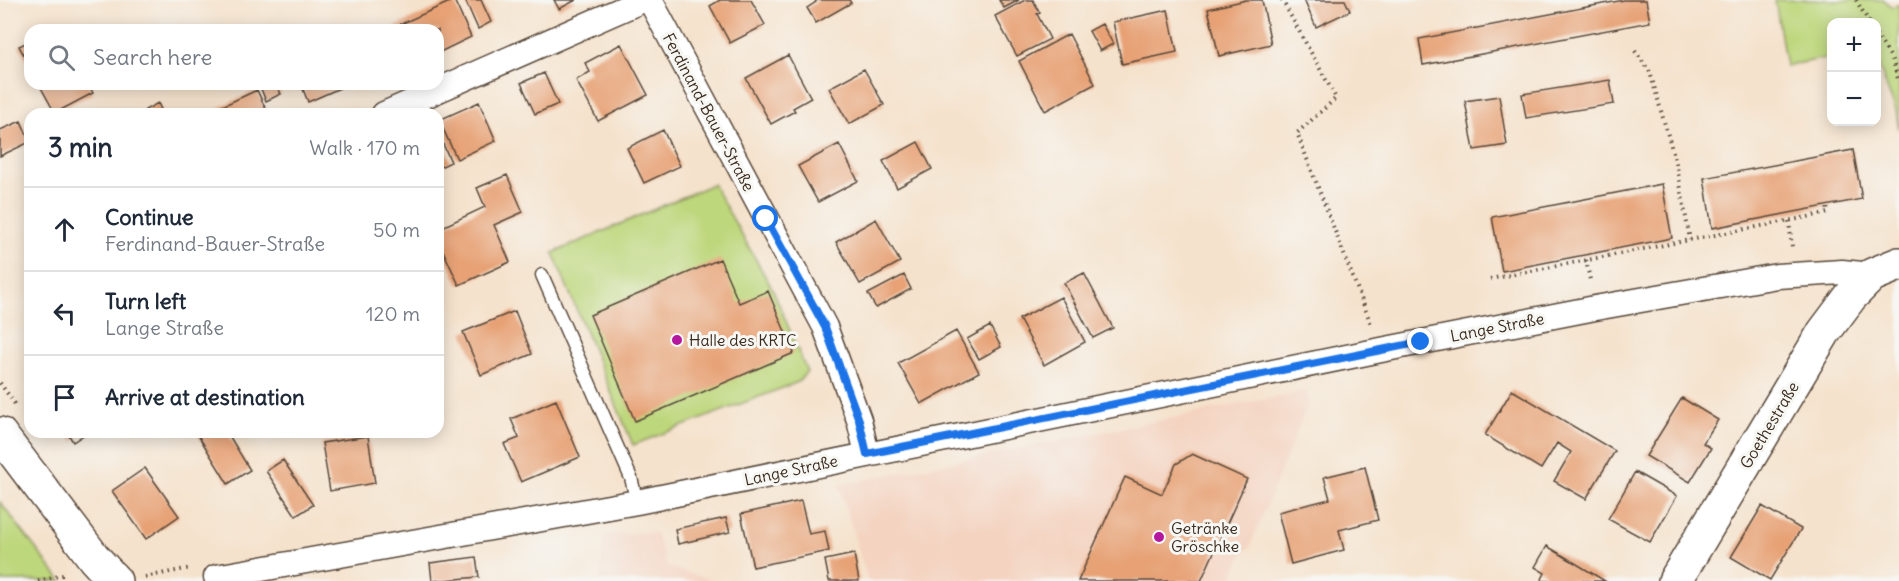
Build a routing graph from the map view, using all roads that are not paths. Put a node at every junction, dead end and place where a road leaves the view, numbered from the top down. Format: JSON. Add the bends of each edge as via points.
{"nodes":[{"id":1,"x":643,"y":0,"type":"edge"},
{"id":2,"x":650,"y":0,"type":"edge"},
{"id":3,"x":444,"y":88,"type":"edge"},
{"id":4,"x":439,"y":90,"type":"edge"},
{"id":5,"x":398,"y":108,"type":"edge"},
{"id":6,"x":1886,"y":270,"type":"edge"},
{"id":7,"x":542,"y":275,"type":"dead end"},
{"id":8,"x":0,"y":434,"type":"edge"},
{"id":9,"x":867,"y":454,"type":"junction"},
{"id":10,"x":637,"y":502,"type":"junction"},
{"id":11,"x":216,"y":577,"type":"road end"},
{"id":12,"x":129,"y":579,"type":"edge"},
{"id":13,"x":1675,"y":581,"type":"edge"}],
"edges":[{"from":1,"to":3,"type":"street"},
{"from":2,"to":9,"type":"street","name":"Ferdinand-Bauer-Straße","via":[[825,327],[859,420]]},
{"from":4,"to":5,"type":"street"},
{"from":6,"to":9,"type":"street","name":"Lange Straße","via":[[1777,276],[1595,308]]},
{"from":6,"to":13,"type":"street","name":"Goethestraße","via":[[1851,296],[1824,332]]},
{"from":7,"to":10,"type":"lane","via":[[631,478]]},
{"from":8,"to":12,"type":"street","via":[[94,558]]},
{"from":9,"to":10,"type":"street","name":"Lange Straße"},
{"from":10,"to":11,"type":"street","name":"Lange Straße"}]}
